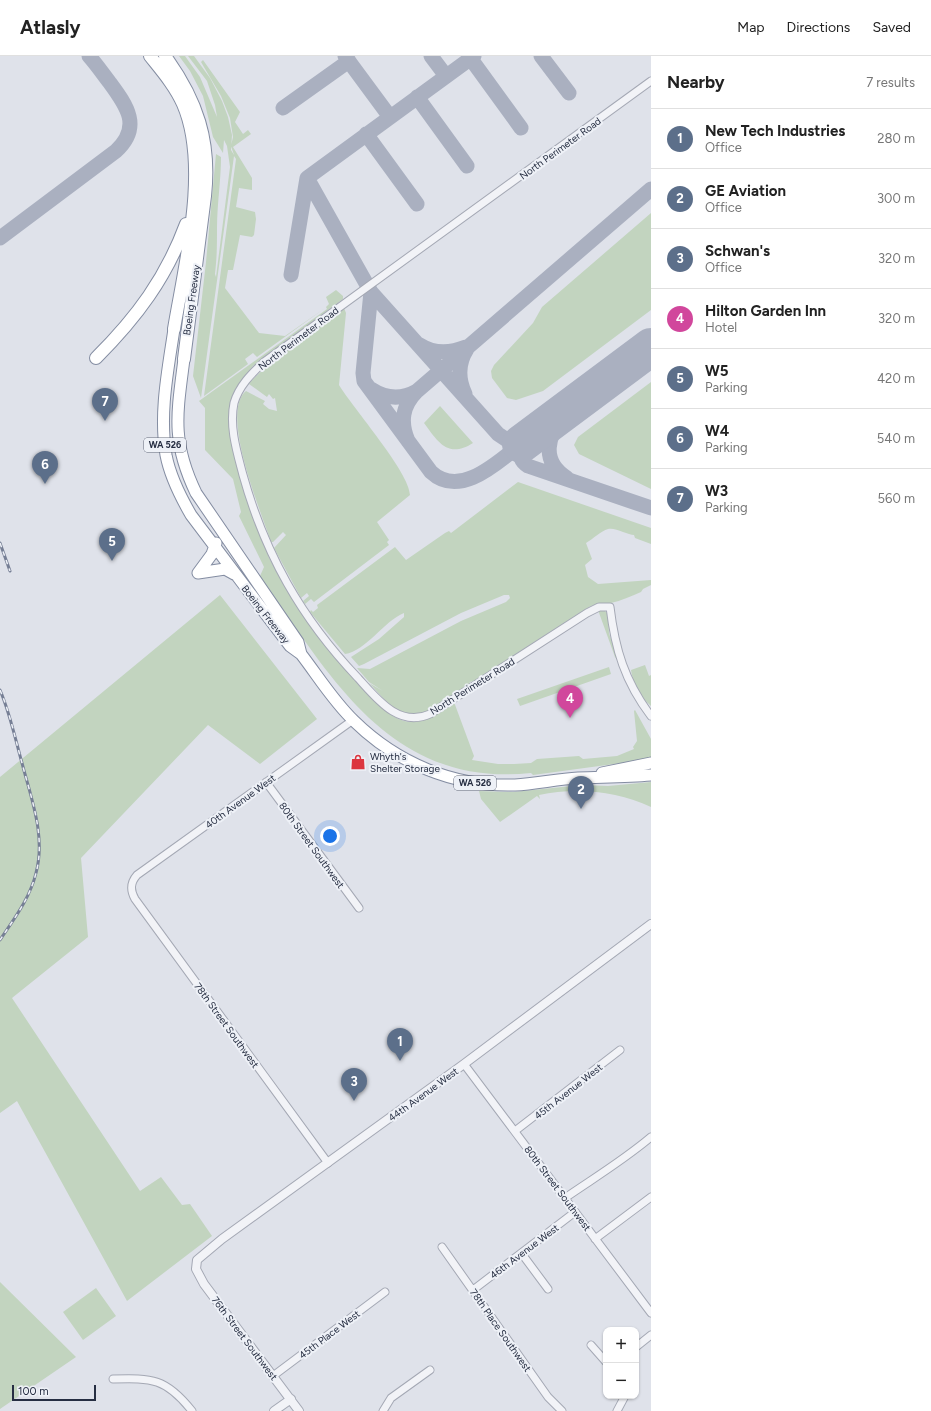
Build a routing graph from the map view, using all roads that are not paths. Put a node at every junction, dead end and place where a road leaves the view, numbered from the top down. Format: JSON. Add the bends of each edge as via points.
{"nodes":[{"id":1,"x":150,"y":56,"type":"edge"},
{"id":2,"x":165,"y":56,"type":"edge"},
{"id":3,"x":651,"y":81,"type":"edge"},
{"id":4,"x":192,"y":206,"type":"junction"},
{"id":5,"x":174,"y":329,"type":"joint"},
{"id":6,"x":96,"y":358,"type":"dead end"},
{"id":7,"x":184,"y":359,"type":"joint"},
{"id":8,"x":196,"y":493,"type":"junction"},
{"id":9,"x":215,"y":548,"type":"junction"},
{"id":10,"x":237,"y":577,"type":"junction"},
{"id":11,"x":301,"y":654,"type":"junction"},
{"id":12,"x":651,"y":716,"type":"edge"},
{"id":13,"x":353,"y":720,"type":"junction"},
{"id":14,"x":651,"y":763,"type":"edge"},
{"id":15,"x":651,"y":775,"type":"edge"},
{"id":16,"x":578,"y":778,"type":"junction"},
{"id":17,"x":266,"y":782,"type":"junction"},
{"id":18,"x":131,"y":886,"type":"joint"},
{"id":19,"x":358,"y":908,"type":"dead end"},
{"id":20,"x":651,"y":924,"type":"edge"},
{"id":21,"x":620,"y":1050,"type":"dead end"},
{"id":22,"x":464,"y":1064,"type":"junction"},
{"id":23,"x":515,"y":1132,"type":"junction"},
{"id":24,"x":651,"y":1137,"type":"edge"},
{"id":25,"x":328,"y":1163,"type":"junction"},
{"id":26,"x":651,"y":1197,"type":"edge"},
{"id":27,"x":565,"y":1198,"type":"junction"},
{"id":28,"x":575,"y":1212,"type":"junction"},
{"id":29,"x":595,"y":1239,"type":"junction"},
{"id":30,"x":442,"y":1247,"type":"dead end"},
{"id":31,"x":522,"y":1254,"type":"junction"},
{"id":32,"x":196,"y":1264,"type":"joint"},
{"id":33,"x":548,"y":1288,"type":"dead end"},
{"id":34,"x":473,"y":1290,"type":"junction"},
{"id":35,"x":385,"y":1292,"type":"dead end"},
{"id":36,"x":649,"y":1308,"type":"edge"},
{"id":37,"x":651,"y":1335,"type":"edge"},
{"id":38,"x":591,"y":1345,"type":"dead end"},
{"id":39,"x":639,"y":1345,"type":"edge"},
{"id":40,"x":603,"y":1359,"type":"edge"},
{"id":41,"x":430,"y":1370,"type":"dead end"},
{"id":42,"x":273,"y":1376,"type":"junction"},
{"id":43,"x":113,"y":1379,"type":"dead end"},
{"id":44,"x":623,"y":1399,"type":"edge"},
{"id":45,"x":291,"y":1400,"type":"junction"},
{"id":46,"x":192,"y":1411,"type":"edge"},
{"id":47,"x":274,"y":1411,"type":"edge"},
{"id":48,"x":299,"y":1411,"type":"edge"},
{"id":49,"x":383,"y":1411,"type":"edge"},
{"id":50,"x":562,"y":1411,"type":"edge"},
{"id":51,"x":617,"y":1411,"type":"edge"}],
"edges":[{"from":1,"to":4,"type":"highway","name":"Boeing Freeway","number":"WA 526","via":[[174,88],[189,121],[196,162]]},
{"from":2,"to":7,"type":"highway","name":"Boeing Freeway","number":"WA 526","via":[[195,106],[201,124],[206,157],[206,190]]},
{"from":3,"to":12,"type":"street","name":"North Perimeter Road","via":[[264,362],[243,384],[234,403],[233,412],[234,438],[253,510],[284,580],[322,637],[366,687],[397,715],[414,719],[430,714],[594,608],[610,607],[613,634],[628,681]]},
{"from":4,"to":5,"type":"highway","name":"Boeing Freeway","number":"WA 526"},
{"from":4,"to":6,"type":"highway","via":[[176,249],[160,281],[137,315]]},
{"from":5,"to":9,"type":"highway","name":"Boeing Freeway","number":"WA 526","via":[[164,400],[166,455],[172,477],[190,515]]},
{"from":7,"to":8,"type":"highway","name":"Boeing Freeway","number":"WA 526","via":[[177,429],[182,460]]},
{"from":8,"to":9,"type":"highway","via":[[216,532]]},
{"from":8,"to":11,"type":"highway","name":"Boeing Freeway","number":"WA 526","via":[[298,642]]},
{"from":9,"to":10,"type":"highway","name":"Boeing Freeway","number":"WA 526"},
{"from":9,"to":10,"type":"highway","via":[[198,573],[225,569]]},
{"from":10,"to":11,"type":"highway","name":"Boeing Freeway","number":"WA 526","via":[[290,646]]},
{"from":11,"to":13,"type":"highway","number":"WA 526"},
{"from":13,"to":16,"type":"highway","number":"WA 526","via":[[380,744],[403,759],[422,768],[465,781],[515,785]]},
{"from":13,"to":17,"type":"street","name":"40th Avenue West"},
{"from":14,"to":16,"type":"highway","number":"WA 526"},
{"from":15,"to":16,"type":"highway","number":"WA 526"},
{"from":17,"to":18,"type":"street","name":"40th Avenue West","via":[[137,875]]},
{"from":17,"to":19,"type":"street","name":"80th Street Southwest"},
{"from":18,"to":25,"type":"street","name":"78th Street Southwest","via":[[135,899]]},
{"from":20,"to":22,"type":"street","name":"44th Avenue West"},
{"from":21,"to":23,"type":"street","name":"45th Avenue West"},
{"from":22,"to":23,"type":"street","name":"80th Street Southwest"},
{"from":22,"to":25,"type":"street","name":"44th Avenue West"},
{"from":23,"to":27,"type":"street","name":"80th Street Southwest"},
{"from":24,"to":27,"type":"street","via":[[627,1157],[605,1169]]},
{"from":25,"to":32,"type":"street","name":"44th Avenue West","via":[[202,1254]]},
{"from":26,"to":29,"type":"street"},
{"from":27,"to":28,"type":"street","name":"80th Street Southwest"},
{"from":28,"to":29,"type":"street","name":"80th Street Southwest"},
{"from":28,"to":31,"type":"street","name":"46th Avenue West"},
{"from":29,"to":36,"type":"street","name":"80th Street Southwest"},
{"from":30,"to":34,"type":"street","name":"78th Place Southwest"},
{"from":31,"to":33,"type":"street"},
{"from":31,"to":34,"type":"street","name":"46th Avenue West"},
{"from":32,"to":42,"type":"street","name":"76th Street Southwest","via":[[204,1284]]},
{"from":34,"to":50,"type":"street","name":"78th Place Southwest","via":[[548,1397]]},
{"from":35,"to":42,"type":"street","name":"45th Place West"},
{"from":37,"to":39,"type":"street"},
{"from":38,"to":40,"type":"street"},
{"from":41,"to":49,"type":"street","via":[[391,1398]]},
{"from":42,"to":45,"type":"street","name":"76th Street Southwest"},
{"from":43,"to":46,"type":"street","via":[[145,1378],[157,1382],[169,1388]]},
{"from":44,"to":51,"type":"street"},
{"from":45,"to":47,"type":"street"},
{"from":45,"to":48,"type":"street","name":"76th Street Southwest"}]}
